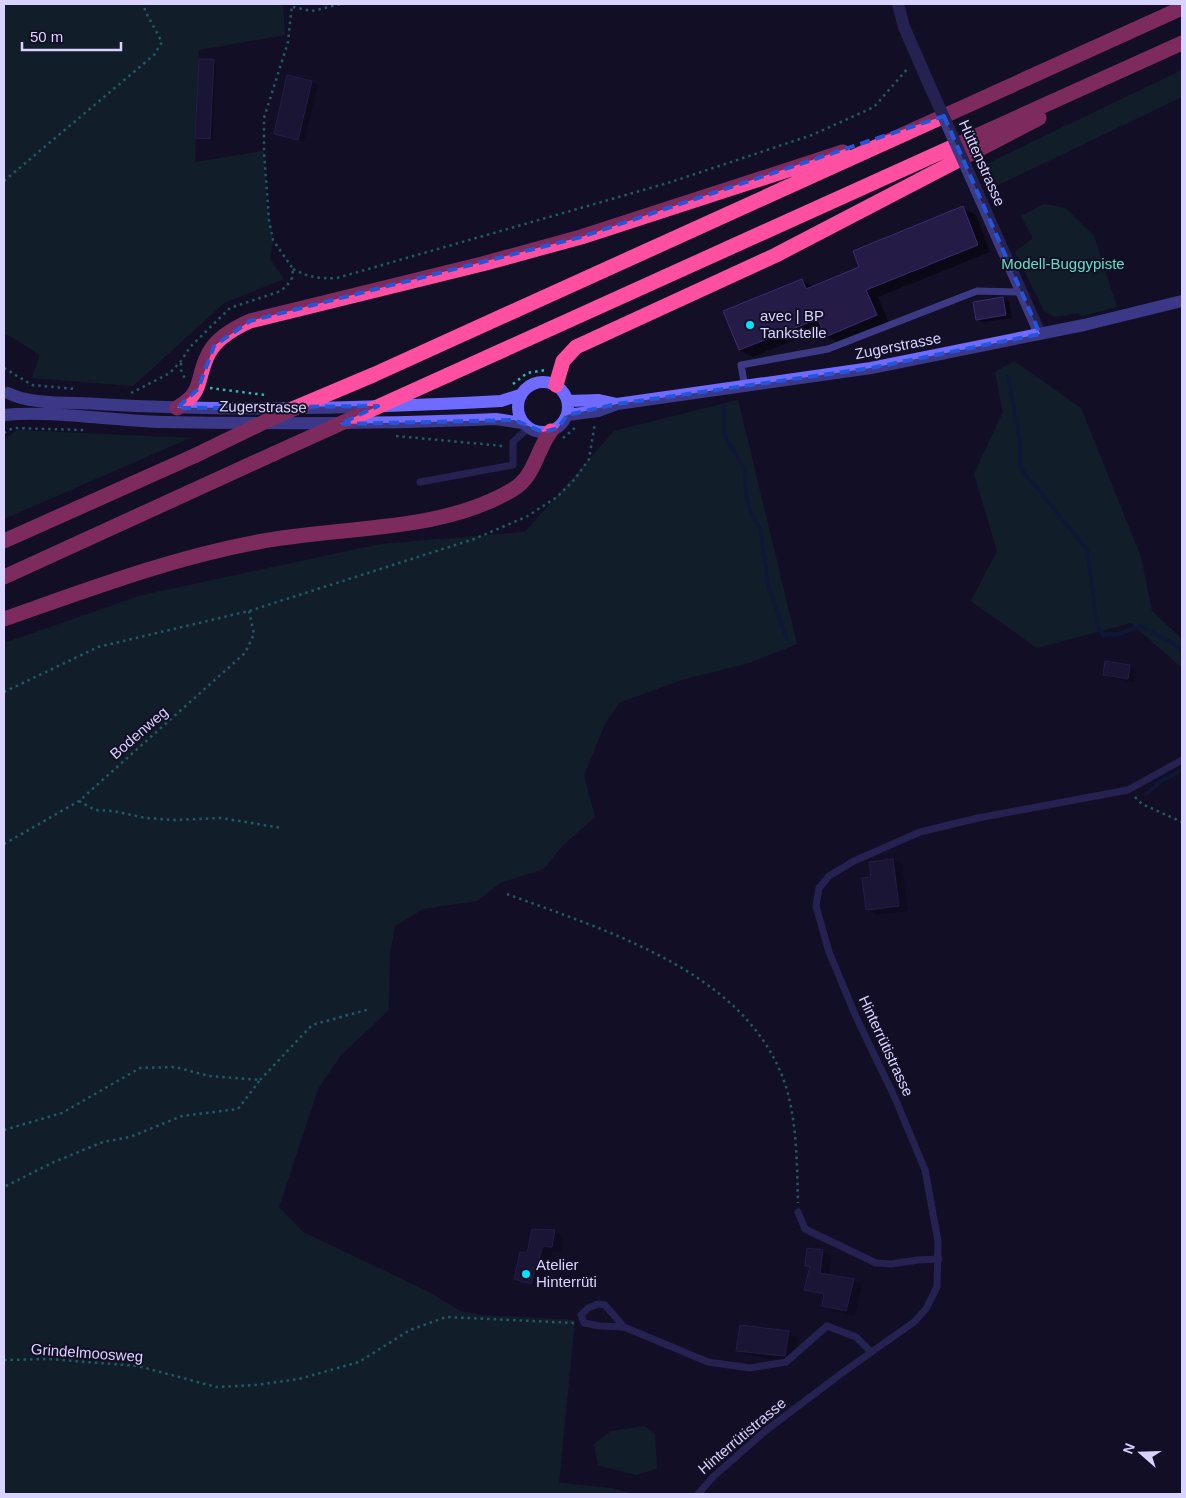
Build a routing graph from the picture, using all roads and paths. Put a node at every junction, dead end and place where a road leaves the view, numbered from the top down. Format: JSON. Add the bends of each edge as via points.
{"nodes":[{"id":1,"x":144,"y":4,"type":"edge"},
{"id":2,"x":341,"y":4,"type":"edge"},
{"id":3,"x":898,"y":4,"type":"edge"},
{"id":4,"x":292,"y":6,"type":"edge"},
{"id":5,"x":1182,"y":8,"type":"edge"},
{"id":6,"x":1176,"y":46,"type":"edge"},
{"id":7,"x":917,"y":57,"type":"junction"},
{"id":8,"x":920,"y":127,"type":"junction"},
{"id":9,"x":4,"y":181,"type":"edge"},
{"id":10,"x":293,"y":269,"type":"junction"},
{"id":11,"x":1022,"y":292,"type":"junction"},
{"id":12,"x":1182,"y":301,"type":"edge"},
{"id":13,"x":1040,"y":334,"type":"junction"},
{"id":14,"x":181,"y":361,"type":"junction"},
{"id":15,"x":4,"y":368,"type":"edge"},
{"id":16,"x":556,"y":385,"type":"junction"},
{"id":17,"x":199,"y":387,"type":"junction"},
{"id":18,"x":745,"y":387,"type":"junction"},
{"id":19,"x":6,"y":388,"type":"edge"},
{"id":20,"x":81,"y":390,"type":"dead end"},
{"id":21,"x":138,"y":394,"type":"dead end"},
{"id":22,"x":520,"y":395,"type":"junction"},
{"id":23,"x":272,"y":396,"type":"dead end"},
{"id":24,"x":568,"y":401,"type":"junction"},
{"id":25,"x":617,"y":404,"type":"junction"},
{"id":26,"x":177,"y":408,"type":"junction"},
{"id":27,"x":598,"y":411,"type":"junction"},
{"id":28,"x":4,"y":414,"type":"edge"},
{"id":29,"x":567,"y":416,"type":"junction"},
{"id":30,"x":525,"y":425,"type":"junction"},
{"id":31,"x":551,"y":431,"type":"junction"},
{"id":32,"x":420,"y":482,"type":"dead end"},
{"id":33,"x":4,"y":541,"type":"edge"},
{"id":34,"x":4,"y":576,"type":"edge"},
{"id":35,"x":249,"y":611,"type":"junction"},
{"id":36,"x":4,"y":619,"type":"edge"},
{"id":37,"x":4,"y":692,"type":"edge"},
{"id":38,"x":1182,"y":760,"type":"edge"},
{"id":39,"x":1128,"y":790,"type":"junction"},
{"id":40,"x":79,"y":801,"type":"junction"},
{"id":41,"x":1182,"y":822,"type":"edge"},
{"id":42,"x":282,"y":828,"type":"dead end"},
{"id":43,"x":4,"y":844,"type":"edge"},
{"id":44,"x":508,"y":894,"type":"dead end"},
{"id":45,"x":370,"y":1009,"type":"dead end"},
{"id":46,"x":260,"y":1080,"type":"junction"},
{"id":47,"x":4,"y":1130,"type":"edge"},
{"id":48,"x":4,"y":1187,"type":"edge"},
{"id":49,"x":798,"y":1212,"type":"joint"},
{"id":50,"x":939,"y":1259,"type":"junction"},
{"id":51,"x":584,"y":1323,"type":"junction"},
{"id":52,"x":624,"y":1326,"type":"junction"},
{"id":53,"x":871,"y":1352,"type":"junction"},
{"id":54,"x":4,"y":1360,"type":"edge"},
{"id":55,"x":698,"y":1494,"type":"edge"}],
"edges":[{"from":1,"to":9,"type":"path","via":[[162,42],[154,55]]},
{"from":2,"to":4,"type":"path","via":[[312,11]]},
{"from":3,"to":7,"type":"street","name":"Hüttenstrasse"},
{"from":4,"to":10,"type":"path","via":[[284,61],[264,118],[264,151],[266,199],[274,240]]},
{"from":5,"to":8,"type":"highway"},
{"from":6,"to":16,"type":"highway","via":[[776,255],[576,347],[563,361]]},
{"from":6,"to":34,"type":"highway","bridge":true},
{"from":7,"to":10,"type":"path","via":[[874,107],[812,136],[671,182],[337,278],[321,279]]},
{"from":7,"to":11,"type":"street","name":"Hüttenstrasse","bridge":true},
{"from":8,"to":17,"type":"highway","via":[[582,237],[259,318],[218,340],[206,359]]},
{"from":8,"to":33,"type":"highway","bridge":true},
{"from":10,"to":14,"type":"path","via":[[286,287],[230,308],[221,315]]},
{"from":11,"to":13,"type":"street","name":"Hüttenstrasse"},
{"from":11,"to":18,"type":"lane","via":[[977,291],[828,349],[741,365]]},
{"from":12,"to":13,"type":"main road","name":"Zugerstrasse"},
{"from":13,"to":18,"type":"main road","name":"Zugerstrasse","via":[[880,366]]},
{"from":14,"to":17,"type":"path","via":[[183,377]]},
{"from":14,"to":21,"type":"path","via":[[170,373],[130,394]]},
{"from":15,"to":20,"type":"path","via":[[32,385]]},
{"from":16,"to":22,"type":"main road","name":"Zugerstrasse","via":[[540,381],[525,388]]},
{"from":16,"to":24,"type":"main road"},
{"from":17,"to":23,"type":"path"},
{"from":17,"to":26,"type":"highway","via":[[191,399]]},
{"from":18,"to":25,"type":"main road","name":"Zugerstrasse"},
{"from":19,"to":26,"type":"main road","name":"Zugerstrasse","via":[[14,397]]},
{"from":19,"to":28,"type":"main road","name":"Zugerstrasse"},
{"from":22,"to":26,"type":"main road","name":"Zugerstrasse","via":[[501,400],[426,405]]},
{"from":22,"to":30,"type":"main road","via":[[517,409]]},
{"from":24,"to":25,"type":"main road","name":"Zugerstrasse","via":[[599,400]]},
{"from":24,"to":29,"type":"main road"},
{"from":25,"to":27,"type":"main road","name":"Zugerstrasse"},
{"from":27,"to":29,"type":"main road","name":"Zugerstrasse"},
{"from":27,"to":35,"type":"path","via":[[589,459],[557,497],[526,518],[474,539]]},
{"from":28,"to":30,"type":"main road","name":"Zugerstrasse","via":[[297,425],[496,419]]},
{"from":29,"to":31,"type":"main road","via":[[558,428]]},
{"from":30,"to":31,"type":"main road","name":"Zugerstrasse","via":[[535,431]]},
{"from":30,"to":32,"type":"lane","via":[[513,442],[513,466]]},
{"from":31,"to":36,"type":"highway","via":[[523,482],[463,512],[432,520],[320,532],[223,549]]},
{"from":35,"to":37,"type":"path","via":[[98,647]]},
{"from":35,"to":40,"type":"path","name":"Bodenweg","via":[[254,634],[245,653]]},
{"from":38,"to":39,"type":"lane","name":"Hinterrütistrasse"},
{"from":39,"to":41,"type":"path","via":[[1142,804]]},
{"from":39,"to":50,"type":"lane","name":"Hinterrütistrasse","via":[[920,832],[854,861],[830,876],[819,888],[816,906],[829,952],[925,1170]]},
{"from":40,"to":42,"type":"path","via":[[95,810],[146,818],[221,818]]},
{"from":40,"to":43,"type":"path","name":"Bodenweg"},
{"from":44,"to":49,"type":"path","via":[[608,931],[674,964],[718,991],[742,1013],[767,1046],[786,1089],[797,1145]]},
{"from":45,"to":46,"type":"path","via":[[312,1025]]},
{"from":46,"to":47,"type":"path","via":[[209,1076],[175,1068],[140,1068],[62,1113]]},
{"from":46,"to":48,"type":"path","via":[[238,1109],[182,1116],[130,1137],[103,1142]]},
{"from":49,"to":50,"type":"lane","via":[[806,1229],[876,1263]]},
{"from":50,"to":53,"type":"lane","name":"Hinterrütistrasse","via":[[937,1287],[926,1309],[914,1322]]},
{"from":51,"to":52,"type":"lane"},
{"from":51,"to":52,"type":"lane","via":[[581,1315],[598,1304],[605,1305]]},
{"from":51,"to":54,"type":"path","name":"Grindelmoosweg","via":[[548,1324],[446,1316],[410,1330],[359,1362],[299,1379],[256,1385],[216,1387],[138,1366],[48,1359]]},
{"from":52,"to":53,"type":"lane","via":[[708,1362],[750,1368],[786,1362],[827,1326],[856,1338]]},
{"from":53,"to":55,"type":"lane","name":"Hinterrütistrasse","via":[[758,1438]]}]}
